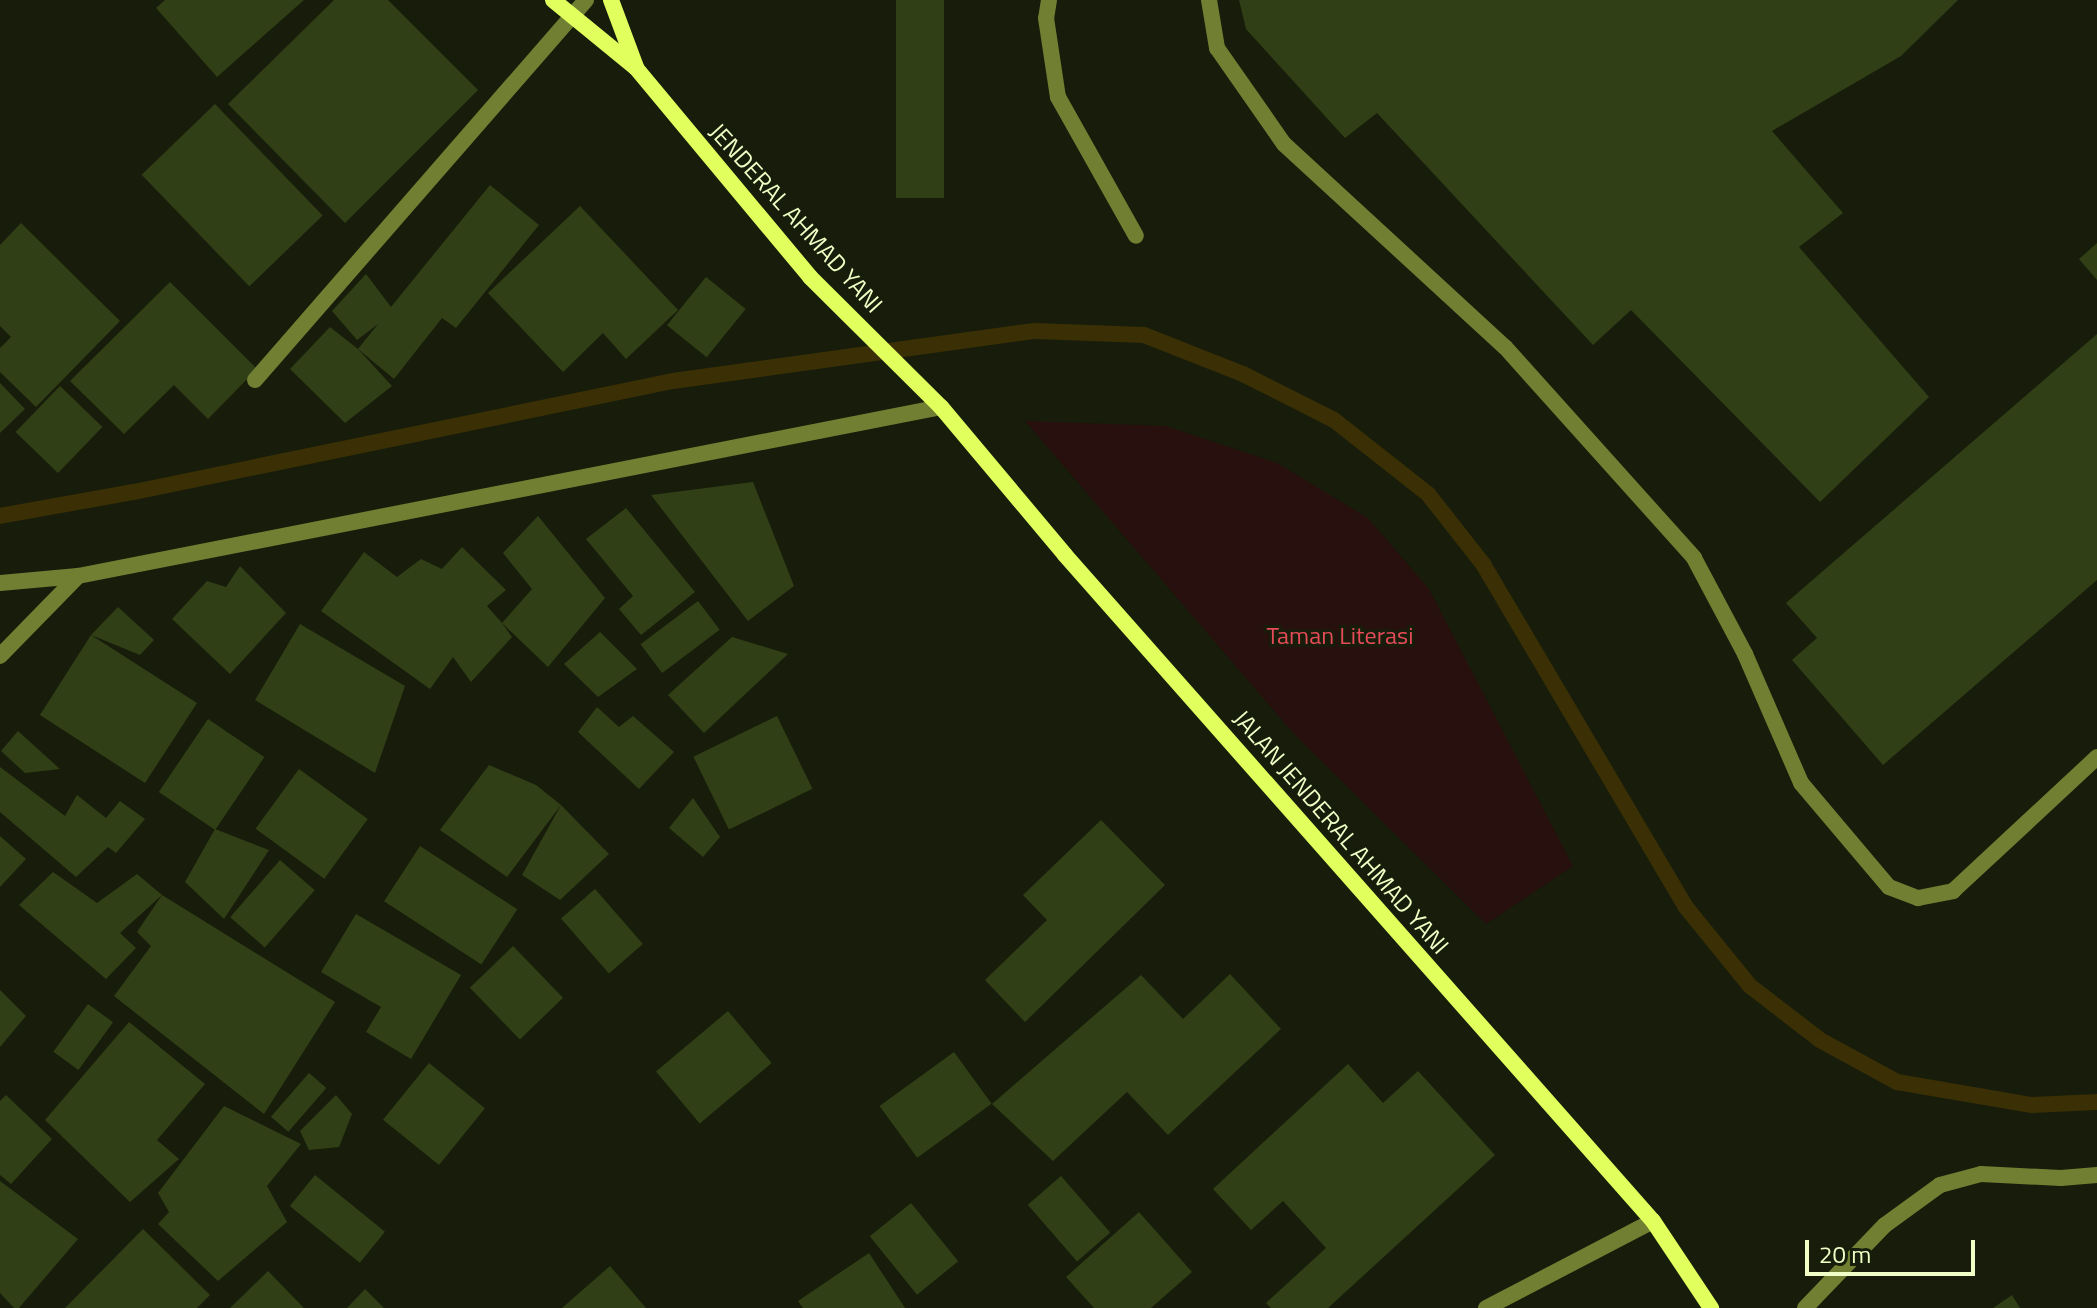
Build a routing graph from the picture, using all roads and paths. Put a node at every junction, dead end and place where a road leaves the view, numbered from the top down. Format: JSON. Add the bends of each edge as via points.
{"nodes":[{"id":1,"x":553,"y":0,"type":"edge"},
{"id":2,"x":586,"y":0,"type":"edge"},
{"id":3,"x":611,"y":0,"type":"edge"},
{"id":4,"x":1049,"y":0,"type":"edge"},
{"id":5,"x":1209,"y":0,"type":"edge"},
{"id":6,"x":572,"y":16,"type":"junction"},
{"id":7,"x":636,"y":68,"type":"junction"},
{"id":8,"x":1136,"y":236,"type":"dead end"},
{"id":9,"x":255,"y":380,"type":"dead end"},
{"id":10,"x":928,"y":394,"type":"joint"},
{"id":11,"x":941,"y":407,"type":"junction"},
{"id":12,"x":78,"y":576,"type":"junction"},
{"id":13,"x":0,"y":583,"type":"edge"},
{"id":14,"x":0,"y":656,"type":"edge"},
{"id":15,"x":2097,"y":757,"type":"edge"},
{"id":16,"x":2097,"y":1175,"type":"edge"},
{"id":17,"x":1653,"y":1221,"type":"junction"},
{"id":18,"x":1486,"y":1308,"type":"edge"},
{"id":19,"x":1711,"y":1308,"type":"edge"},
{"id":20,"x":1805,"y":1308,"type":"edge"}],
"edges":[{"from":1,"to":6,"type":"main road","name":"JENDERAL AHMAD YANI"},
{"from":2,"to":6,"type":"street"},
{"from":3,"to":7,"type":"main road","name":"JENDERAL AHMAD YANI"},
{"from":4,"to":8,"type":"street","via":[[1046,18],[1058,97]]},
{"from":5,"to":15,"type":"street","via":[[1217,48],[1284,144],[1505,347],[1694,558],[1745,654],[1801,783],[1889,887],[1918,898],[1953,891]]},
{"from":6,"to":7,"type":"main road","name":"JENDERAL AHMAD YANI"},
{"from":6,"to":9,"type":"street"},
{"from":7,"to":10,"type":"main road","name":"JENDERAL AHMAD YANI","via":[[810,277]]},
{"from":10,"to":11,"type":"main road","name":"JALAN JENDERAL AHMAD YANI"},
{"from":11,"to":12,"type":"street"},
{"from":11,"to":17,"type":"main road","name":"JALAN JENDERAL AHMAD YANI","via":[[1065,555]]},
{"from":12,"to":13,"type":"street"},
{"from":12,"to":14,"type":"street"},
{"from":16,"to":20,"type":"street","via":[[1981,1174],[1940,1185],[1885,1225]]},
{"from":17,"to":18,"type":"street"},
{"from":17,"to":19,"type":"main road","name":"JALAN JENDERAL AHMAD YANI"}]}
